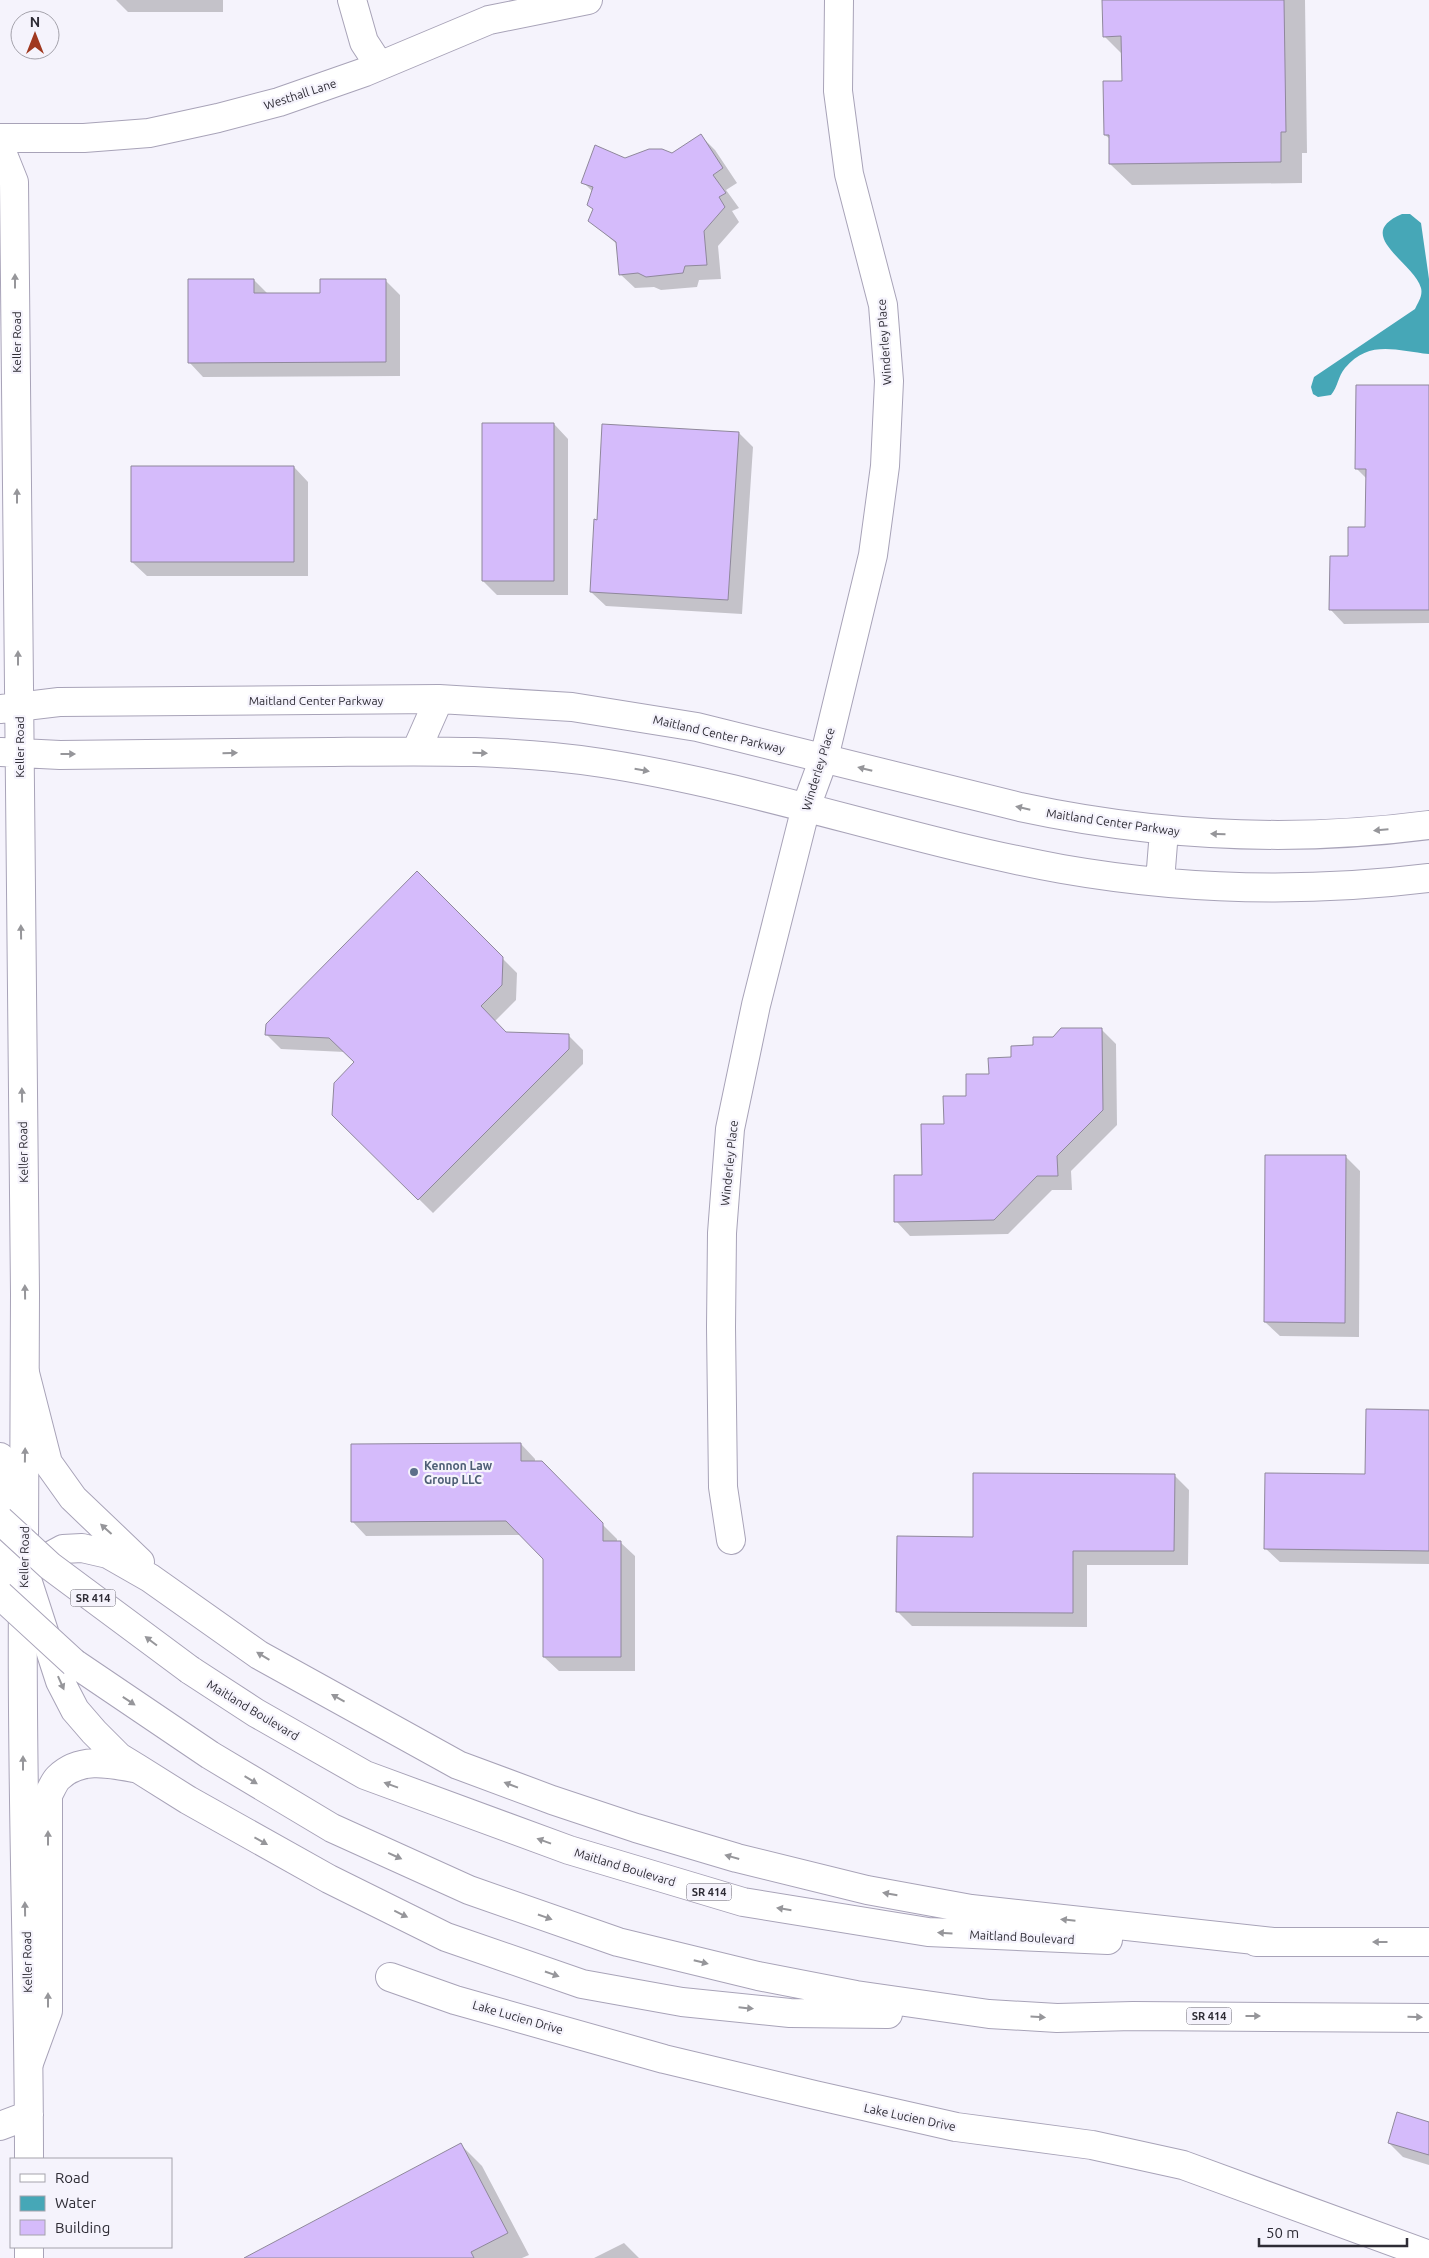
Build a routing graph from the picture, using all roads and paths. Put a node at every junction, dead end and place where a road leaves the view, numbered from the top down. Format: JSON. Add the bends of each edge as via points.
{"nodes":[{"id":1,"x":352,"y":0,"type":"edge"},
{"id":2,"x":588,"y":0,"type":"edge"},
{"id":3,"x":839,"y":0,"type":"edge"},
{"id":4,"x":379,"y":65,"type":"junction"},
{"id":5,"x":0,"y":138,"type":"edge"},
{"id":6,"x":0,"y":147,"type":"edge"},
{"id":7,"x":438,"y":700,"type":"junction"},
{"id":8,"x":9,"y":708,"type":"edge"},
{"id":9,"x":416,"y":751,"type":"junction"},
{"id":10,"x":450,"y":751,"type":"junction"},
{"id":11,"x":10,"y":752,"type":"edge"},
{"id":12,"x":824,"y":758,"type":"junction"},
{"id":13,"x":806,"y":807,"type":"junction"},
{"id":14,"x":1429,"y":825,"type":"edge"},
{"id":15,"x":1164,"y":830,"type":"junction"},
{"id":16,"x":1429,"y":878,"type":"edge"},
{"id":17,"x":1160,"y":881,"type":"junction"},
{"id":18,"x":25,"y":1374,"type":"junction"},
{"id":19,"x":0,"y":1457,"type":"edge"},
{"id":20,"x":24,"y":1504,"type":"junction"},
{"id":21,"x":4,"y":1537,"type":"edge"},
{"id":22,"x":731,"y":1540,"type":"dead end"},
{"id":23,"x":10,"y":1583,"type":"edge"},
{"id":24,"x":165,"y":1589,"type":"junction"},
{"id":25,"x":137,"y":1768,"type":"junction"},
{"id":26,"x":1273,"y":1942,"type":"junction"},
{"id":27,"x":1429,"y":1942,"type":"edge"},
{"id":28,"x":390,"y":1977,"type":"dead end"},
{"id":29,"x":989,"y":2014,"type":"junction"},
{"id":30,"x":1429,"y":2018,"type":"edge"},
{"id":31,"x":29,"y":2063,"type":"junction"},
{"id":32,"x":0,"y":2105,"type":"edge"},
{"id":33,"x":29,"y":2115,"type":"junction"},
{"id":34,"x":0,"y":2126,"type":"edge"},
{"id":35,"x":29,"y":2158,"type":"edge"},
{"id":36,"x":1429,"y":2255,"type":"edge"}],
"edges":[{"from":1,"to":4,"type":"main road","via":[[364,42]]},
{"from":2,"to":4,"type":"main road","name":"Westhall Lane","via":[[489,20]]},
{"from":3,"to":12,"type":"main road","name":"Winderley Place","via":[[838,91],[849,174],[883,305],[889,380],[885,466],[873,555]]},
{"from":4,"to":5,"type":"main road","name":"Westhall Lane","via":[[279,102],[149,133],[84,138]]},
{"from":8,"to":6,"type":"main road","name":"Keller Road","one_way":true,"via":[[14,182]]},
{"from":7,"to":8,"type":"main road","name":"Maitland Center Parkway","via":[[59,702]]},
{"from":7,"to":9,"type":"main road"},
{"from":7,"to":10,"type":"main road"},
{"from":7,"to":12,"type":"main road","name":"Maitland Center Parkway","via":[[572,707],[697,727]]},
{"from":8,"to":11,"type":"main road","name":"Keller Road"},
{"from":9,"to":10,"type":"main road"},
{"from":11,"to":9,"type":"main road","one_way":true},
{"from":10,"to":13,"type":"main road","one_way":true,"via":[[597,762]]},
{"from":18,"to":11,"type":"main road","name":"Keller Road","one_way":true},
{"from":12,"to":13,"type":"main road","name":"Winderley Place"},
{"from":15,"to":12,"type":"main road","name":"Maitland Center Parkway","one_way":true,"via":[[1060,816]]},
{"from":13,"to":17,"type":"main road","via":[[1032,863]]},
{"from":13,"to":22,"type":"main road","name":"Winderley Place","via":[[756,1005],[730,1129],[722,1233],[721,1336],[723,1487]]},
{"from":14,"to":15,"type":"main road","name":"Maitland Center Parkway","one_way":true,"via":[[1299,835],[1202,834]]},
{"from":15,"to":17,"type":"main road"},
{"from":16,"to":17,"type":"main road","via":[[1293,888]]},
{"from":20,"to":18,"type":"main road","name":"Keller Road","one_way":true},
{"from":24,"to":18,"type":"main road","one_way":true,"via":[[73,1498],[48,1463]]},
{"from":19,"to":21,"type":"main road"},
{"from":20,"to":21,"type":"main road"},
{"from":20,"to":23,"type":"main road","name":"Keller Road"},
{"from":21,"to":23,"type":"main road"},
{"from":26,"to":21,"type":"main road","name":"Maitland Boulevard","number":"SR 414","one_way":true,"bridge":true,"via":[[1086,1940],[928,1932],[743,1902],[569,1850],[365,1776],[256,1713],[190,1670],[50,1566]]},
{"from":23,"to":24,"type":"main road","via":[[63,1549],[82,1548],[108,1554]]},
{"from":23,"to":25,"type":"main road","one_way":true,"via":[[75,1710],[120,1757]]},
{"from":23,"to":29,"type":"main road","number":"SR 414","one_way":true,"bridge":true,"via":[[74,1663],[210,1755],[332,1828],[469,1890],[618,1942],[787,1982]]},
{"from":31,"to":23,"type":"main road","name":"Keller Road","one_way":true,"via":[[23,1811],[23,1610]]},
{"from":26,"to":24,"type":"main road","one_way":true,"via":[[971,1909],[857,1887],[736,1858],[636,1828],[458,1765],[259,1654]]},
{"from":25,"to":29,"type":"main road","one_way":true,"via":[[329,1879],[446,1937],[582,1984],[682,2002],[790,2013]]},
{"from":31,"to":25,"type":"main road","one_way":true,"via":[[48,2011],[48,1795],[58,1778],[91,1762]]},
{"from":27,"to":26,"type":"main road","name":"Maitland Boulevard","number":"SR 414","one_way":true},
{"from":28,"to":36,"type":"main road","name":"Lake Lucien Drive","via":[[455,2000],[664,2058],[815,2095],[956,2127],[1092,2145],[1183,2165]]},
{"from":29,"to":30,"type":"main road","number":"SR 414","one_way":true,"via":[[1057,2018]]},
{"from":31,"to":33,"type":"main road","name":"Keller Road"},
{"from":32,"to":33,"type":"main road"},
{"from":33,"to":34,"type":"main road"},
{"from":33,"to":35,"type":"main road","name":"Keller Road"}]}
